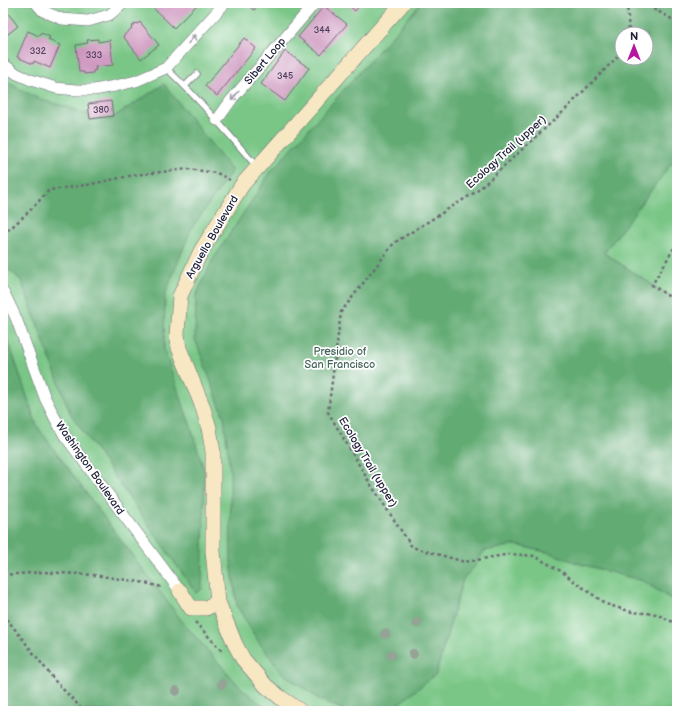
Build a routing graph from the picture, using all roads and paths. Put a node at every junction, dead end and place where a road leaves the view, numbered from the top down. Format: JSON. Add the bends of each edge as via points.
{"nodes":[{"id":1,"x":36,"y":3,"type":"edge"},
{"id":2,"x":124,"y":3,"type":"edge"},
{"id":3,"x":225,"y":3,"type":"edge"},
{"id":4,"x":315,"y":3,"type":"edge"},
{"id":5,"x":403,"y":3,"type":"edge"},
{"id":6,"x":627,"y":3,"type":"edge"},
{"id":7,"x":644,"y":3,"type":"edge"},
{"id":8,"x":677,"y":22,"type":"edge"},
{"id":9,"x":628,"y":26,"type":"edge"},
{"id":10,"x":614,"y":60,"type":"edge"},
{"id":11,"x":3,"y":64,"type":"edge"},
{"id":12,"x":166,"y":68,"type":"junction"},
{"id":13,"x":197,"y":74,"type":"dead end"},
{"id":14,"x":185,"y":86,"type":"junction"},
{"id":15,"x":217,"y":120,"type":"junction"},
{"id":16,"x":257,"y":167,"type":"junction"},
{"id":17,"x":242,"y":185,"type":"junction"},
{"id":18,"x":3,"y":234,"type":"edge"},
{"id":19,"x":677,"y":243,"type":"edge"},
{"id":20,"x":3,"y":292,"type":"edge"},
{"id":21,"x":677,"y":302,"type":"edge"},
{"id":22,"x":3,"y":575,"type":"edge"},
{"id":23,"x":180,"y":591,"type":"junction"},
{"id":24,"x":218,"y":602,"type":"junction"},
{"id":25,"x":191,"y":608,"type":"junction"},
{"id":26,"x":3,"y":614,"type":"edge"},
{"id":27,"x":677,"y":624,"type":"edge"},
{"id":28,"x":243,"y":659,"type":"junction"},
{"id":29,"x":84,"y":711,"type":"edge"},
{"id":30,"x":300,"y":711,"type":"edge"}],
"edges":[{"from":1,"to":2,"type":"street","via":[[43,11],[62,19],[88,21],[109,15]]},
{"from":12,"to":3,"type":"street","one_way":true},
{"from":4,"to":15,"type":"street","name":"Sibert Loop","one_way":true},
{"from":5,"to":16,"type":"street","name":"Arguello Boulevard"},
{"from":6,"to":9,"type":"path"},
{"from":7,"to":8,"type":"path"},
{"from":10,"to":27,"type":"path","name":"Ecology Trail (upper)","via":[[565,110],[477,191],[394,243],[341,312],[328,412],[370,485],[412,547],[465,562],[510,554],[534,556],[561,571],[606,604],[632,612],[656,614]]},
{"from":11,"to":12,"type":"street","via":[[31,80],[56,88],[76,90],[94,90],[136,81]]},
{"from":12,"to":14,"type":"lane"},
{"from":13,"to":14,"type":"lane"},
{"from":14,"to":15,"type":"lane"},
{"from":15,"to":16,"type":"lane"},
{"from":16,"to":17,"type":"street","name":"Arguello Boulevard"},
{"from":17,"to":18,"type":"path","via":[[217,173],[188,169],[134,175],[49,190]]},
{"from":17,"to":24,"type":"street","name":"Arguello Boulevard","via":[[201,251],[180,296],[177,334],[179,348],[202,405],[214,452],[213,551]]},
{"from":19,"to":21,"type":"path","via":[[652,285]]},
{"from":20,"to":23,"type":"street","name":"Washington Boulevard","via":[[16,318],[45,398],[55,418]]},
{"from":22,"to":23,"type":"path","via":[[43,572],[94,575]]},
{"from":23,"to":25,"type":"street","name":"Washington Boulevard"},
{"from":24,"to":25,"type":"street","via":[[206,608]]},
{"from":24,"to":28,"type":"street","name":"Arguello Boulevard"},
{"from":25,"to":28,"type":"path","via":[[195,622],[225,654]]},
{"from":26,"to":29,"type":"path","via":[[56,682]]},
{"from":28,"to":30,"type":"street","name":"Arguello Boulevard","via":[[266,686]]}]}
